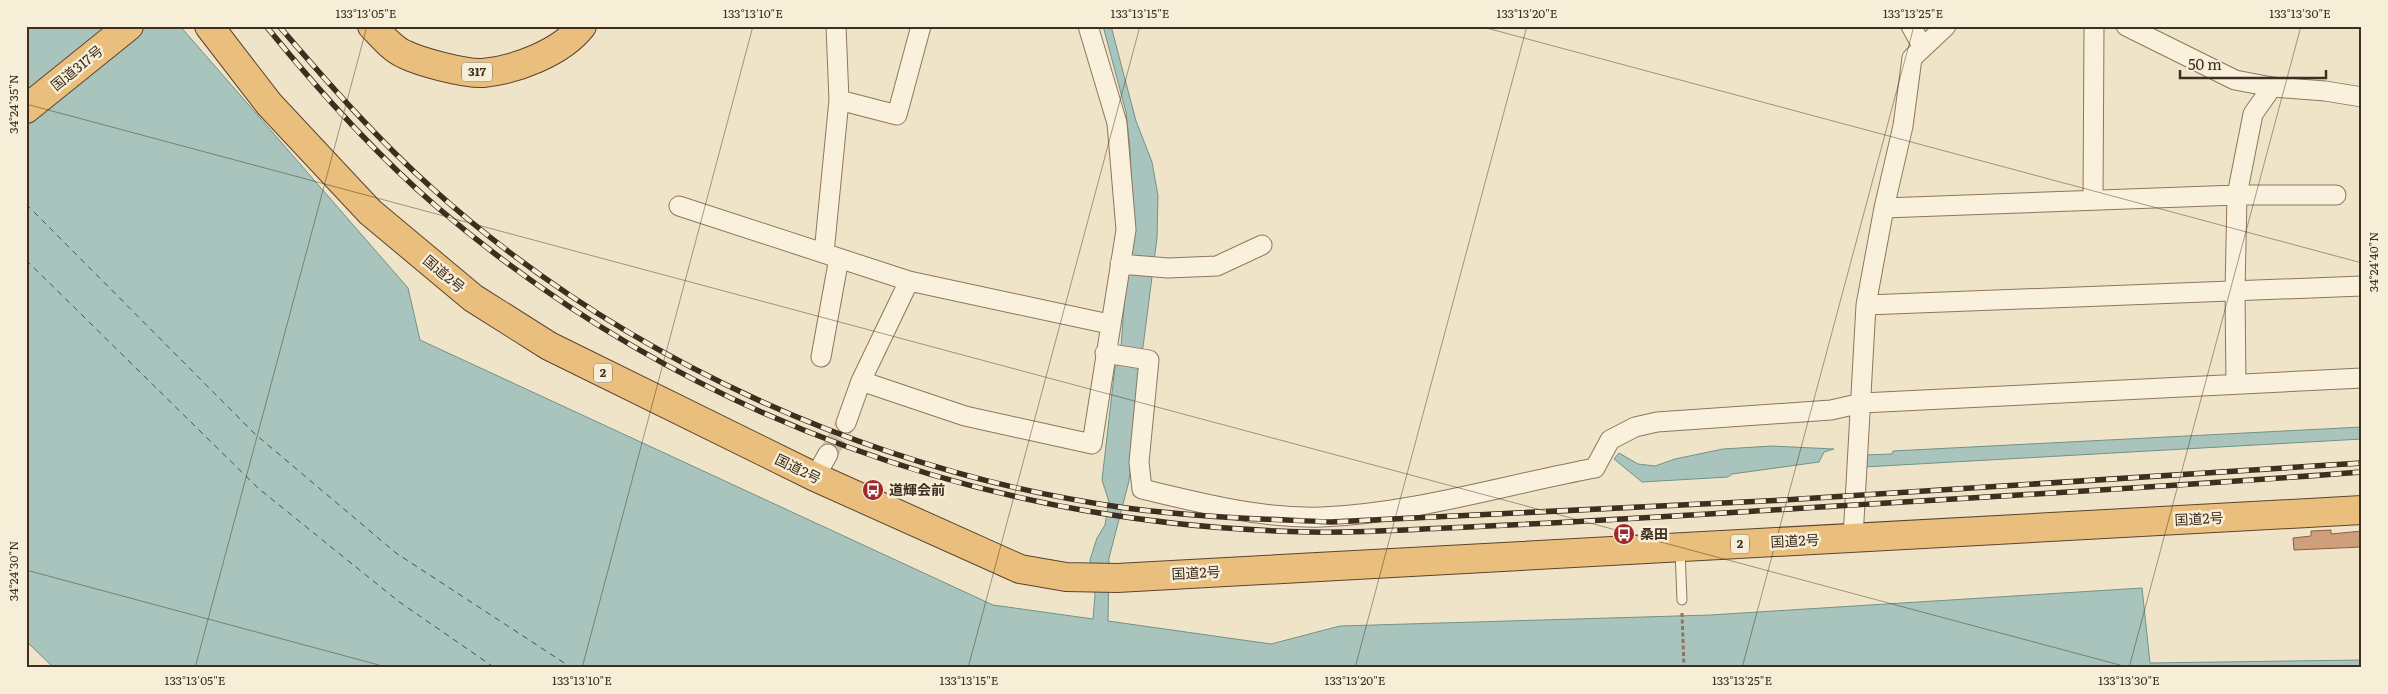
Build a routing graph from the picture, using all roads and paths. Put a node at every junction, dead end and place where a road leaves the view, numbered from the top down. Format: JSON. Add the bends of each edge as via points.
{"nodes":[{"id":1,"x":129,"y":26,"type":"edge"},
{"id":2,"x":209,"y":26,"type":"edge"},
{"id":3,"x":372,"y":26,"type":"edge"},
{"id":4,"x":582,"y":26,"type":"edge"},
{"id":5,"x":836,"y":26,"type":"edge"},
{"id":6,"x":921,"y":26,"type":"edge"},
{"id":7,"x":1088,"y":26,"type":"edge"},
{"id":8,"x":1911,"y":26,"type":"edge"},
{"id":9,"x":1946,"y":26,"type":"edge"},
{"id":10,"x":2094,"y":26,"type":"edge"},
{"id":11,"x":2126,"y":26,"type":"edge"},
{"id":12,"x":1922,"y":46,"type":"junction"},
{"id":13,"x":2272,"y":87,"type":"junction"},
{"id":14,"x":2362,"y":97,"type":"edge"},
{"id":15,"x":839,"y":100,"type":"junction"},
{"id":16,"x":26,"y":109,"type":"edge"},
{"id":17,"x":2237,"y":195,"type":"junction"},
{"id":18,"x":2336,"y":195,"type":"dead end"},
{"id":19,"x":2093,"y":200,"type":"junction"},
{"id":20,"x":679,"y":206,"type":"dead end"},
{"id":21,"x":1884,"y":208,"type":"junction"},
{"id":22,"x":1262,"y":246,"type":"dead end"},
{"id":23,"x":832,"y":256,"type":"junction"},
{"id":24,"x":1120,"y":264,"type":"junction"},
{"id":25,"x":909,"y":281,"type":"junction"},
{"id":26,"x":2362,"y":286,"type":"edge"},
{"id":27,"x":2234,"y":292,"type":"junction"},
{"id":28,"x":1866,"y":305,"type":"junction"},
{"id":29,"x":1109,"y":324,"type":"junction"},
{"id":30,"x":1105,"y":353,"type":"junction"},
{"id":31,"x":821,"y":358,"type":"dead end"},
{"id":32,"x":2362,"y":378,"type":"edge"},
{"id":33,"x":861,"y":381,"type":"junction"},
{"id":34,"x":2236,"y":384,"type":"junction"},
{"id":35,"x":1862,"y":403,"type":"junction"},
{"id":36,"x":846,"y":423,"type":"tunnel mouth"},
{"id":37,"x":828,"y":454,"type":"tunnel mouth"},
{"id":38,"x":815,"y":477,"type":"junction"},
{"id":39,"x":2362,"y":510,"type":"edge"},
{"id":40,"x":1853,"y":538,"type":"junction"},
{"id":41,"x":1680,"y":548,"type":"junction"},
{"id":42,"x":1682,"y":600,"type":"joint"},
{"id":43,"x":1684,"y":668,"type":"edge"}],
"edges":[{"from":1,"to":16,"type":"highway","name":"国道317号"},
{"from":2,"to":38,"type":"highway","name":"国道2号","number":"2","via":[[269,104],[370,212],[473,298],[549,346]]},
{"from":3,"to":4,"type":"highway","number":"317","via":[[402,54],[445,67],[481,73],[519,66],[549,52]]},
{"from":5,"to":15,"type":"street"},
{"from":6,"to":15,"type":"street","via":[[897,115]]},
{"from":7,"to":24,"type":"street","via":[[1117,123],[1126,230]]},
{"from":8,"to":12,"type":"street"},
{"from":9,"to":12,"type":"street"},
{"from":10,"to":19,"type":"street"},
{"from":11,"to":13,"type":"street","via":[[2235,80]]},
{"from":12,"to":21,"type":"street","via":[[1912,58],[1903,126]]},
{"from":13,"to":14,"type":"street"},
{"from":13,"to":17,"type":"street","via":[[2253,114]]},
{"from":15,"to":23,"type":"street"},
{"from":17,"to":18,"type":"street"},
{"from":17,"to":19,"type":"street"},
{"from":17,"to":27,"type":"street"},
{"from":19,"to":21,"type":"street"},
{"from":20,"to":23,"type":"street"},
{"from":21,"to":28,"type":"street"},
{"from":22,"to":24,"type":"street","via":[[1217,266],[1168,268]]},
{"from":23,"to":25,"type":"street"},
{"from":23,"to":31,"type":"street"},
{"from":24,"to":29,"type":"street"},
{"from":25,"to":29,"type":"street"},
{"from":25,"to":33,"type":"street"},
{"from":26,"to":27,"type":"street"},
{"from":27,"to":28,"type":"street"},
{"from":27,"to":34,"type":"street"},
{"from":28,"to":35,"type":"street"},
{"from":29,"to":30,"type":"street"},
{"from":30,"to":33,"type":"street","via":[[1092,444],[965,416]]},
{"from":30,"to":35,"type":"street","via":[[1149,360],[1139,462],[1142,490],[1244,512],[1320,517],[1403,510],[1595,468],[1610,440],[1635,427],[1657,422],[1831,410]]},
{"from":32,"to":34,"type":"street"},
{"from":33,"to":36,"type":"street"},
{"from":34,"to":35,"type":"street"},
{"from":35,"to":40,"type":"street"},
{"from":37,"to":38,"type":"street"},
{"from":38,"to":41,"type":"highway","name":"国道2号","number":"2","via":[[1020,569],[1066,577],[1118,578]]},
{"from":39,"to":40,"type":"highway","name":"国道2号","number":"2"},
{"from":40,"to":41,"type":"highway","name":"国道2号","number":"2"},
{"from":41,"to":42,"type":"lane"},
{"from":42,"to":43,"type":"path"}]}
